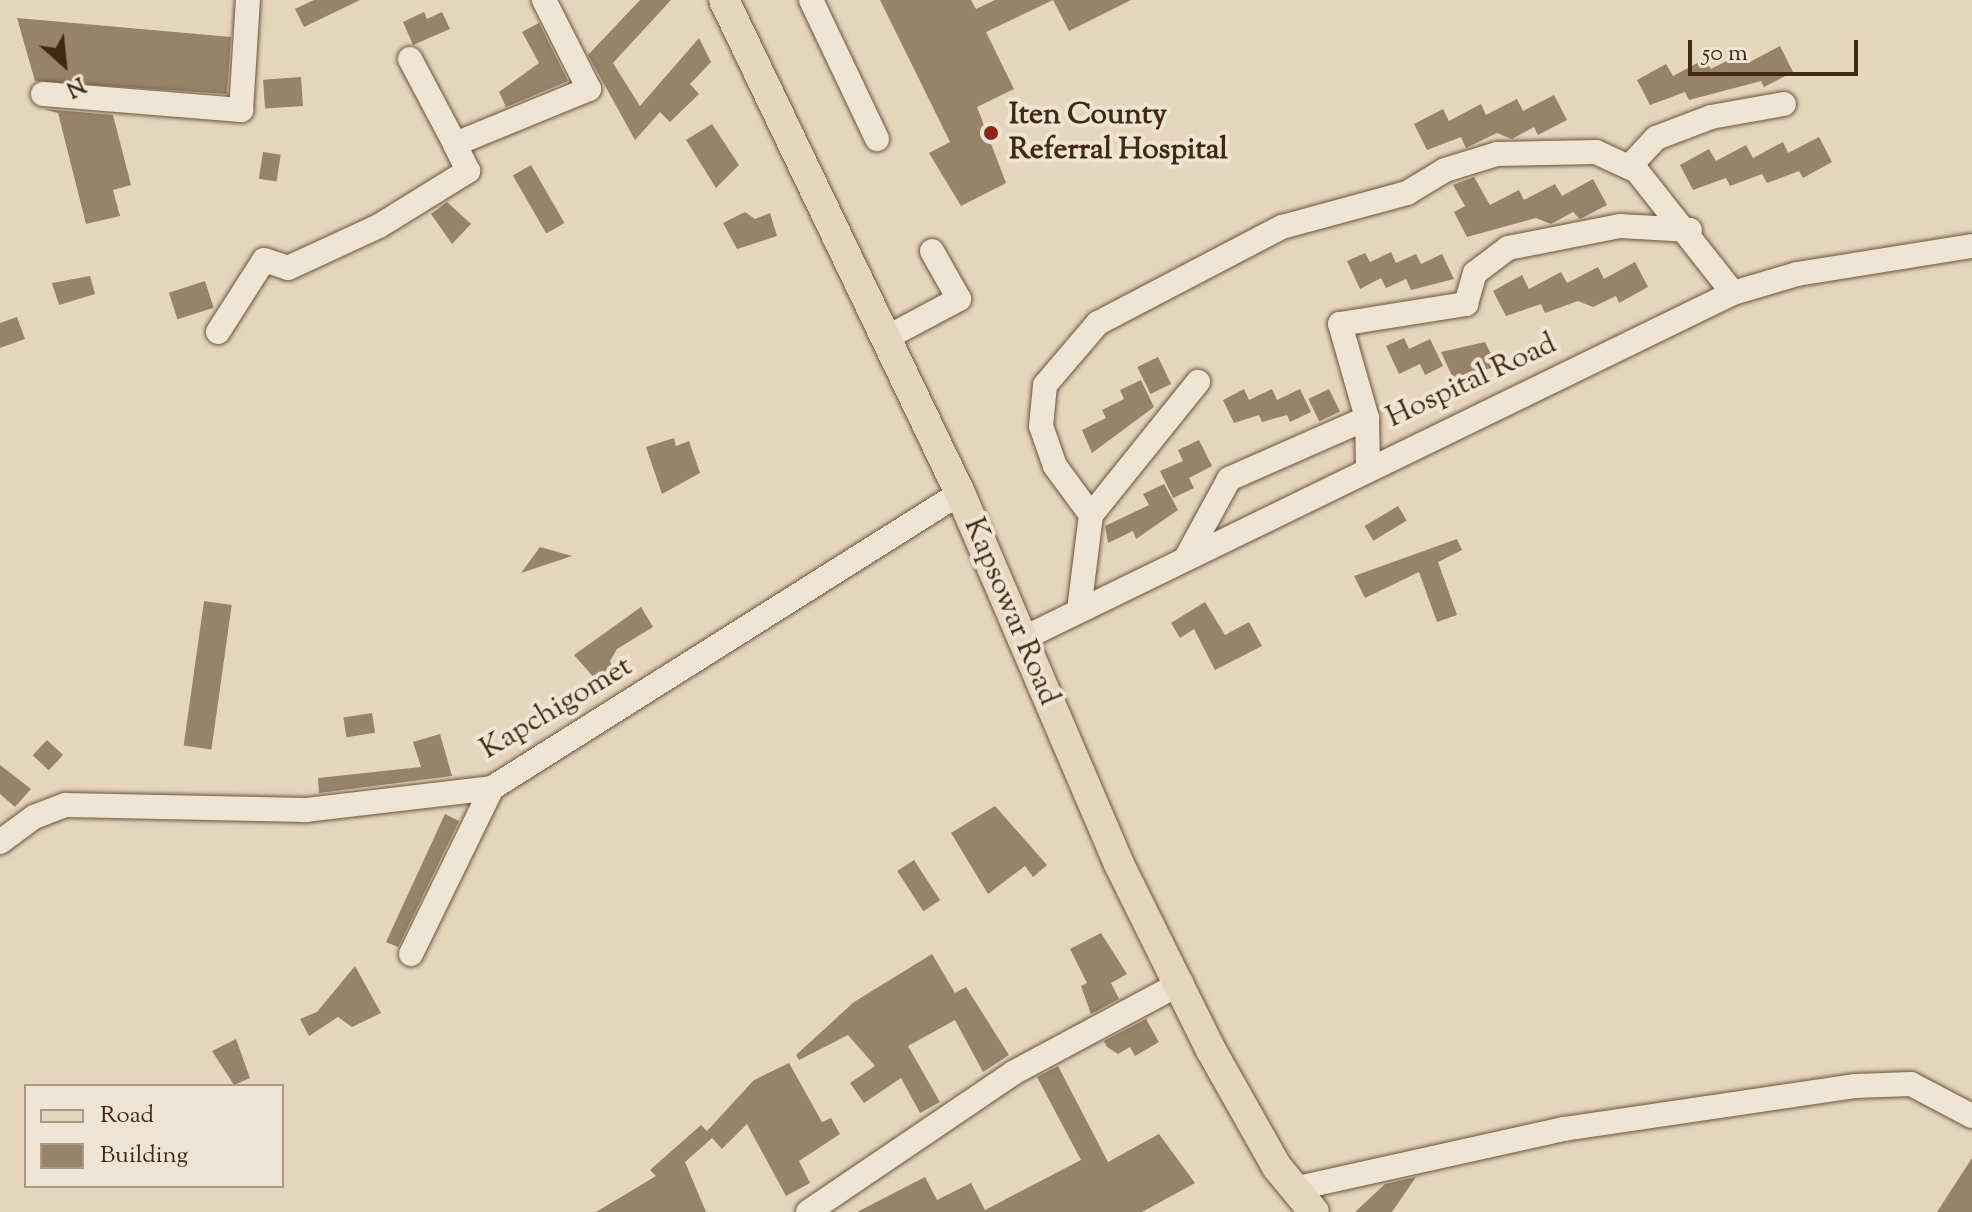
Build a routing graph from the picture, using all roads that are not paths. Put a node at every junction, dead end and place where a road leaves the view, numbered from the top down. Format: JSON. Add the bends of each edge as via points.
{"nodes":[{"id":1,"x":248,"y":0,"type":"edge"},
{"id":2,"x":544,"y":0,"type":"edge"},
{"id":3,"x":724,"y":0,"type":"edge"},
{"id":4,"x":811,"y":0,"type":"edge"},
{"id":5,"x":410,"y":59,"type":"dead end"},
{"id":6,"x":43,"y":94,"type":"dead end"},
{"id":7,"x":1784,"y":104,"type":"dead end"},
{"id":8,"x":877,"y":139,"type":"dead end"},
{"id":9,"x":455,"y":144,"type":"junction"},
{"id":10,"x":1629,"y":167,"type":"junction"},
{"id":11,"x":1690,"y":230,"type":"junction"},
{"id":12,"x":1972,"y":246,"type":"edge"},
{"id":13,"x":932,"y":251,"type":"dead end"},
{"id":14,"x":1733,"y":293,"type":"junction"},
{"id":15,"x":218,"y":332,"type":"dead end"},
{"id":16,"x":886,"y":338,"type":"junction"},
{"id":17,"x":1198,"y":382,"type":"dead end"},
{"id":18,"x":1367,"y":418,"type":"junction"},
{"id":19,"x":1368,"y":465,"type":"junction"},
{"id":20,"x":960,"y":493,"type":"junction"},
{"id":21,"x":1091,"y":515,"type":"junction"},
{"id":22,"x":1186,"y":558,"type":"junction"},
{"id":23,"x":1079,"y":610,"type":"junction"},
{"id":24,"x":1020,"y":640,"type":"junction"},
{"id":25,"x":492,"y":788,"type":"junction"},
{"id":26,"x":0,"y":842,"type":"edge"},
{"id":27,"x":411,"y":954,"type":"dead end"},
{"id":28,"x":1181,"y":983,"type":"junction"},
{"id":29,"x":1972,"y":1116,"type":"edge"},
{"id":30,"x":1293,"y":1189,"type":"junction"},
{"id":31,"x":808,"y":1212,"type":"edge"},
{"id":32,"x":1314,"y":1212,"type":"edge"}],
"edges":[{"from":1,"to":6,"type":"street","via":[[241,110]]},
{"from":2,"to":9,"type":"street","via":[[589,89]]},
{"from":3,"to":16,"type":"main road","name":"Kapsowar Road"},
{"from":4,"to":8,"type":"street"},
{"from":5,"to":9,"type":"street"},
{"from":7,"to":10,"type":"street","via":[[1711,117],[1656,138]]},
{"from":9,"to":15,"type":"street","via":[[468,171],[288,268],[264,260]]},
{"from":10,"to":11,"type":"street"},
{"from":10,"to":21,"type":"street","via":[[1596,152],[1552,148],[1497,154],[1445,170],[1407,193],[1282,227],[1098,323],[1045,385],[1041,426],[1055,466]]},
{"from":11,"to":14,"type":"street"},
{"from":11,"to":18,"type":"street","via":[[1620,226],[1508,248],[1475,273],[1466,304],[1340,324]]},
{"from":12,"to":14,"type":"street","name":"Hospital Road","via":[[1797,274]]},
{"from":13,"to":16,"type":"street","via":[[959,299]]},
{"from":14,"to":19,"type":"street","name":"Hospital Road"},
{"from":16,"to":20,"type":"main road","name":"Kapsowar Road"},
{"from":17,"to":21,"type":"street"},
{"from":18,"to":19,"type":"street"},
{"from":18,"to":22,"type":"street","via":[[1229,479]]},
{"from":19,"to":22,"type":"street","name":"Hospital Road"},
{"from":20,"to":24,"type":"main road","name":"Kapsowar Road"},
{"from":20,"to":25,"type":"street","name":"Kapchigomet"},
{"from":21,"to":23,"type":"street"},
{"from":22,"to":23,"type":"street","name":"Hospital Road"},
{"from":23,"to":24,"type":"street","name":"Hospital Road"},
{"from":24,"to":28,"type":"main road","name":"Kapsowar Road"},
{"from":25,"to":26,"type":"street","name":"Kapchigomet","via":[[306,810],[66,805],[34,817]]},
{"from":25,"to":27,"type":"street"},
{"from":28,"to":30,"type":"main road","name":"Kapsowar Road"},
{"from":28,"to":31,"type":"street","via":[[1013,1073]]},
{"from":29,"to":30,"type":"street","via":[[1911,1084],[1856,1086],[1564,1129]]},
{"from":30,"to":32,"type":"main road","name":"Kapsowar Road"}]}
